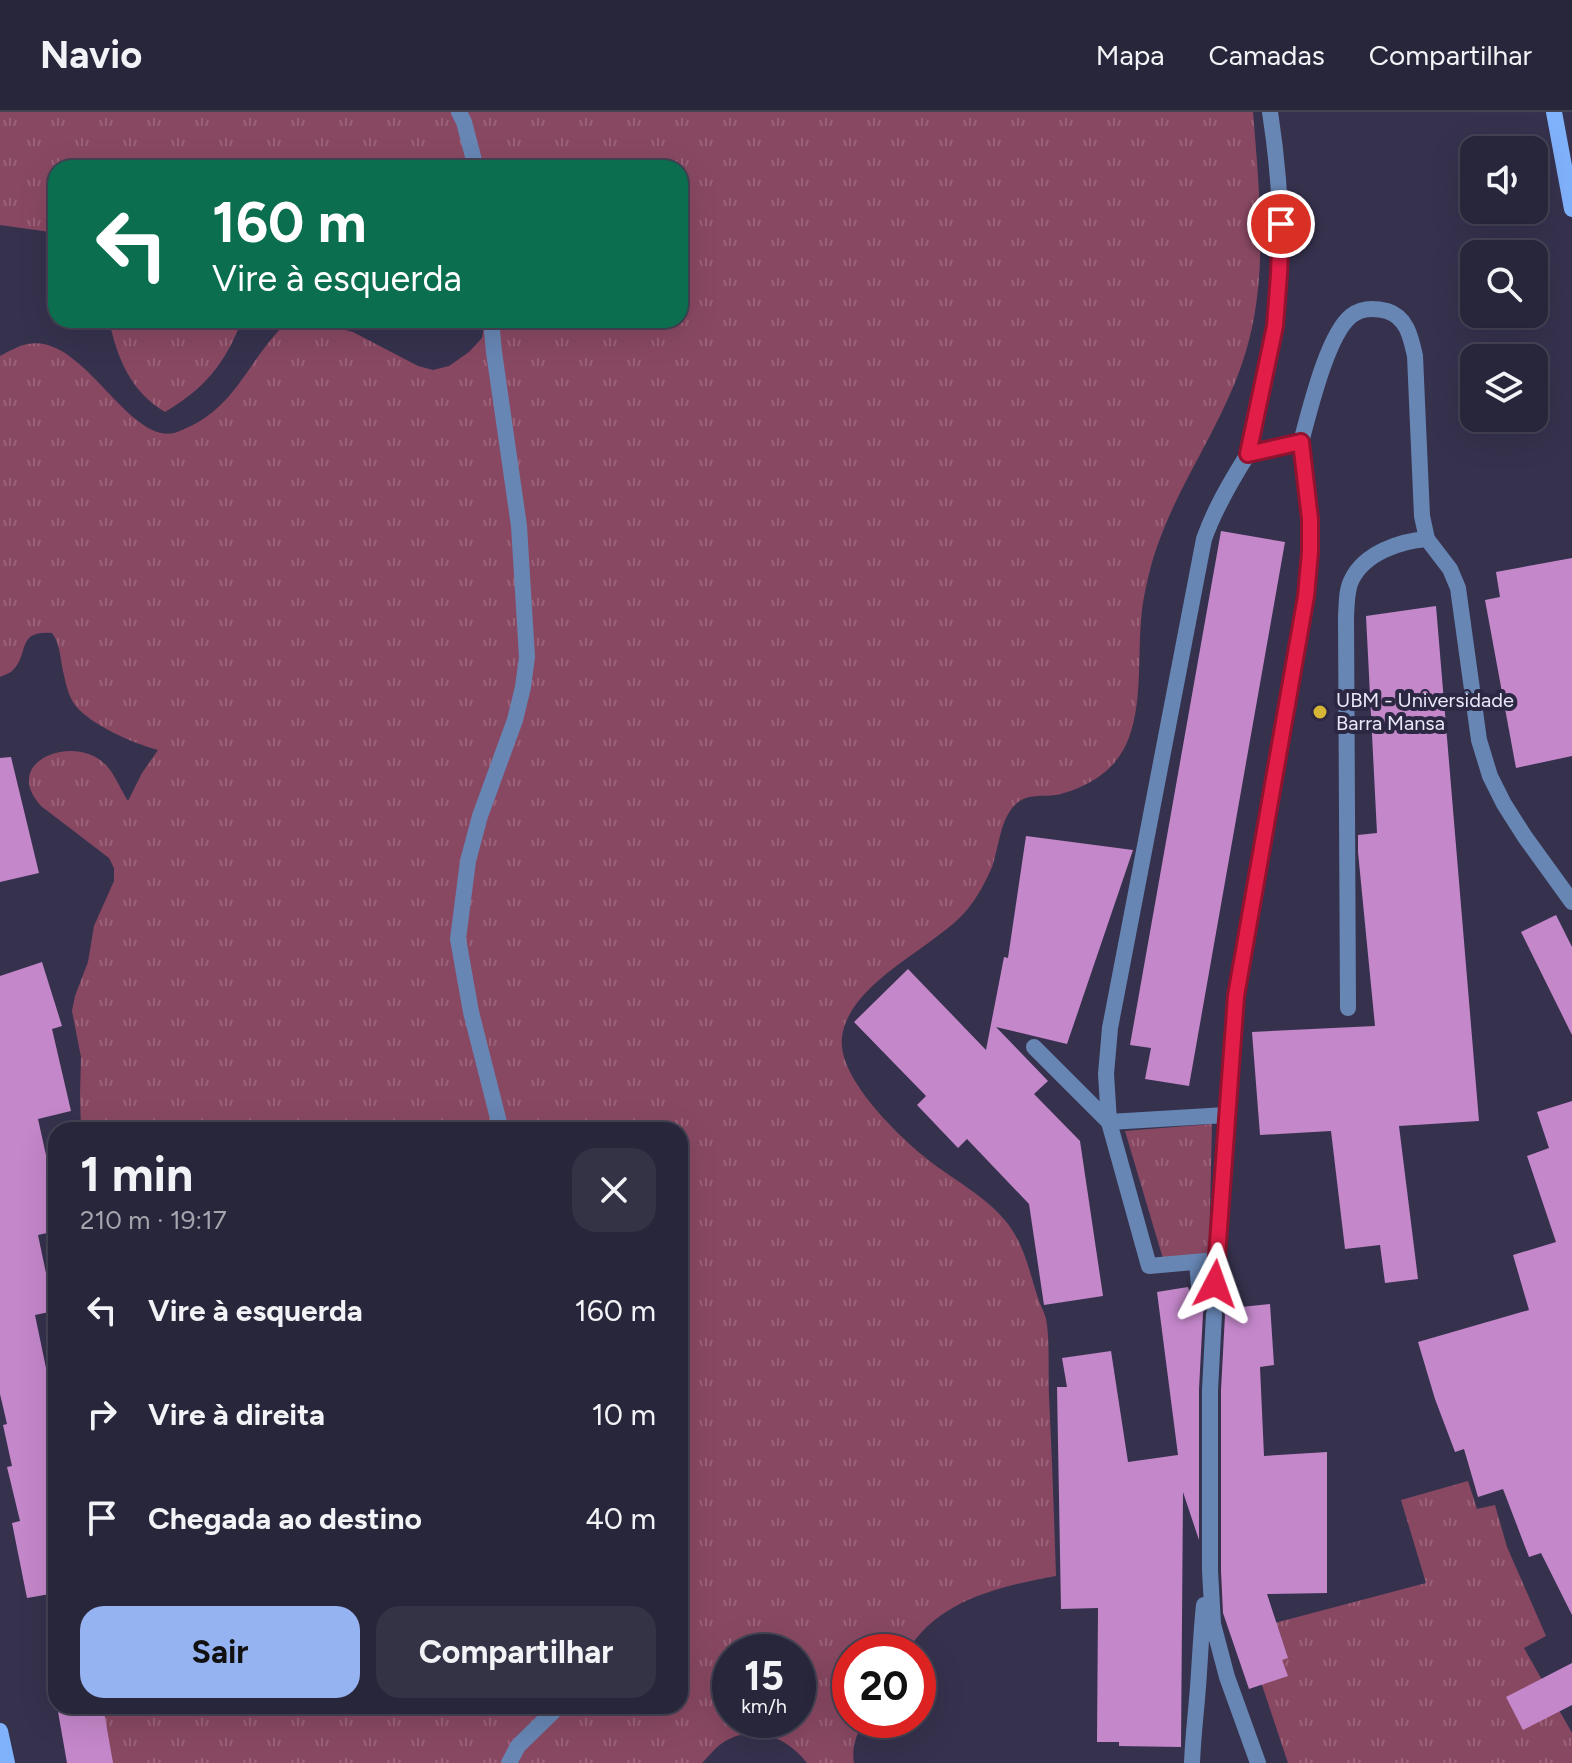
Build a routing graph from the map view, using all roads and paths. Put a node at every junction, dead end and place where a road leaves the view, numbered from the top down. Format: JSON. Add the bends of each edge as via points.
{"nodes":[{"id":1,"x":459,"y":112,"type":"edge"},
{"id":2,"x":1270,"y":112,"type":"edge"},
{"id":3,"x":1554,"y":112,"type":"edge"},
{"id":4,"x":474,"y":160,"type":"edge"},
{"id":5,"x":1572,"y":209,"type":"edge"},
{"id":6,"x":492,"y":328,"type":"edge"},
{"id":7,"x":1301,"y":442,"type":"junction"},
{"id":8,"x":1248,"y":454,"type":"junction"},
{"id":9,"x":1427,"y":539,"type":"junction"},
{"id":10,"x":1572,"y":902,"type":"edge"},
{"id":11,"x":1348,"y":1008,"type":"dead end"},
{"id":12,"x":1034,"y":1047,"type":"dead end"},
{"id":13,"x":1226,"y":1115,"type":"junction"},
{"id":14,"x":499,"y":1122,"type":"edge"},
{"id":15,"x":1109,"y":1122,"type":"junction"},
{"id":16,"x":1217,"y":1260,"type":"junction"},
{"id":17,"x":1197,"y":1262,"type":"junction"},
{"id":18,"x":1208,"y":1315,"type":"dead end"},
{"id":19,"x":1210,"y":1571,"type":"junction"},
{"id":20,"x":1225,"y":1672,"type":"junction"},
{"id":21,"x":1198,"y":1685,"type":"junction"},
{"id":22,"x":551,"y":1714,"type":"edge"},
{"id":23,"x":0,"y":1731,"type":"edge"},
{"id":24,"x":7,"y":1763,"type":"edge"},
{"id":25,"x":509,"y":1763,"type":"edge"},
{"id":26,"x":1192,"y":1763,"type":"edge"},
{"id":27,"x":1258,"y":1763,"type":"edge"}],
"edges":[{"from":1,"to":4,"type":"street"},
{"from":2,"to":8,"type":"street","via":[[1277,155],[1279,274],[1275,326]]},
{"from":3,"to":5,"type":"street"},
{"from":6,"to":14,"type":"street","via":[[519,526],[527,657],[515,720],[468,861],[458,939]]},
{"from":7,"to":8,"type":"street"},
{"from":7,"to":9,"type":"street","via":[[1323,366],[1345,322],[1368,309],[1401,319],[1415,356]]},
{"from":7,"to":13,"type":"street","via":[[1310,519],[1306,596],[1236,996]]},
{"from":8,"to":15,"type":"street","via":[[1204,539],[1110,1028]]},
{"from":9,"to":10,"type":"street","via":[[1458,588],[1479,740],[1490,776]]},
{"from":9,"to":11,"type":"street","via":[[1379,553],[1361,566],[1348,591]]},
{"from":12,"to":15,"type":"street"},
{"from":13,"to":15,"type":"street"},
{"from":13,"to":16,"type":"street"},
{"from":15,"to":17,"type":"street","via":[[1149,1266]]},
{"from":16,"to":17,"type":"street"},
{"from":16,"to":17,"type":"street","via":[[1207,1285]]},
{"from":18,"to":19,"type":"street"},
{"from":19,"to":20,"type":"street","via":[[1213,1624]]},
{"from":19,"to":21,"type":"street"},
{"from":20,"to":21,"type":"street","via":[[1215,1669]]},
{"from":20,"to":27,"type":"street"},
{"from":21,"to":26,"type":"street"},
{"from":22,"to":25,"type":"street","via":[[518,1746]]},
{"from":23,"to":24,"type":"street"}]}
